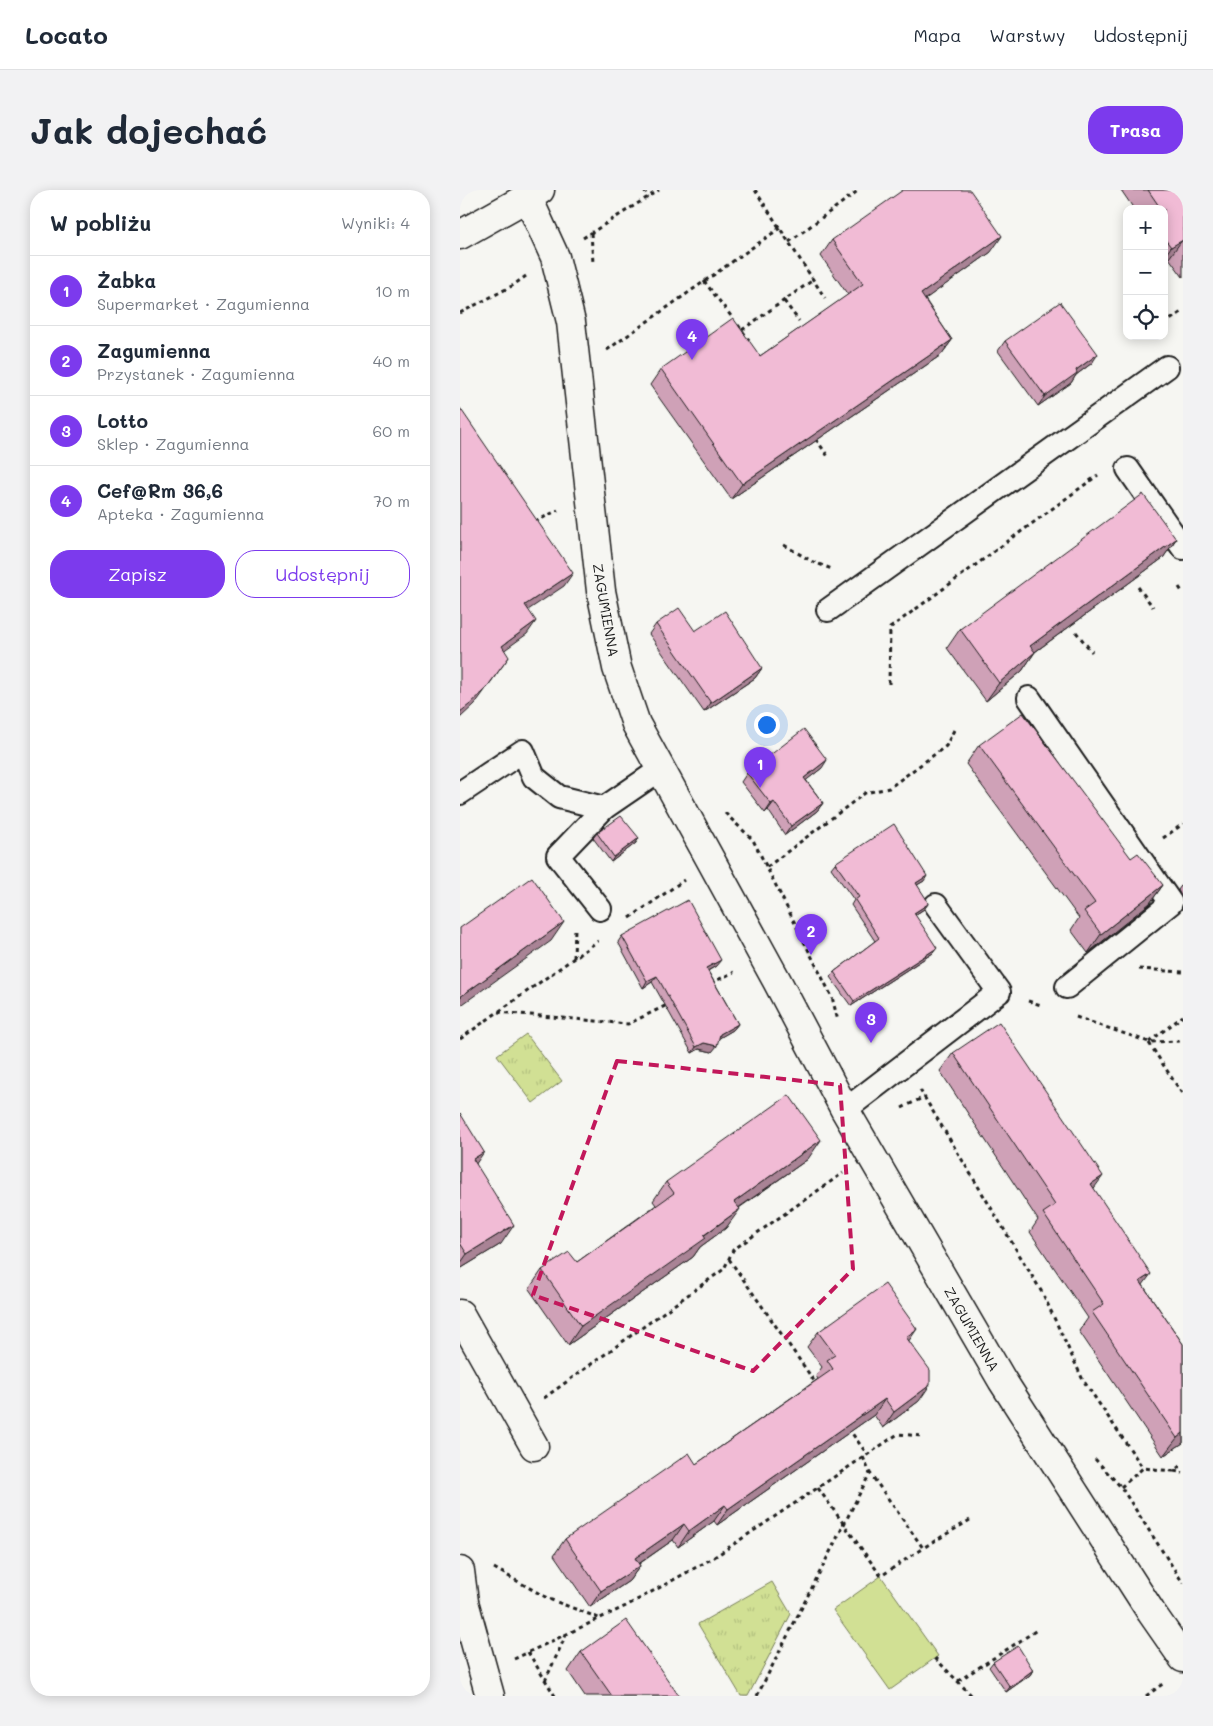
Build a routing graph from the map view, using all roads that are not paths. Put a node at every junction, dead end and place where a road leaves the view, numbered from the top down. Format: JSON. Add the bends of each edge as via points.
{"nodes":[{"id":1,"x":534,"y":194,"type":"edge"},
{"id":2,"x":460,"y":235,"type":"edge"},
{"id":3,"x":1167,"y":368,"type":"dead end"},
{"id":4,"x":1128,"y":468,"type":"dead end"},
{"id":5,"x":1183,"y":548,"type":"edge"},
{"id":6,"x":828,"y":610,"type":"dead end"},
{"id":7,"x":1029,"y":698,"type":"dead end"},
{"id":8,"x":661,"y":769,"type":"junction"},
{"id":9,"x":460,"y":793,"type":"edge"},
{"id":10,"x":604,"y":808,"type":"junction"},
{"id":11,"x":936,"y":905,"type":"dead end"},
{"id":12,"x":600,"y":909,"type":"dead end"},
{"id":13,"x":1067,"y":986,"type":"dead end"},
{"id":14,"x":845,"y":1110,"type":"junction"},
{"id":15,"x":460,"y":1314,"type":"edge"},
{"id":16,"x":534,"y":1446,"type":"dead end"},
{"id":17,"x":460,"y":1572,"type":"edge"},
{"id":18,"x":1183,"y":1658,"type":"edge"},
{"id":19,"x":486,"y":1684,"type":"edge"}],
"edges":[{"from":1,"to":2,"type":"street"},
{"from":1,"to":8,"type":"street","name":"ZAGUMIENNA","via":[[555,257],[571,322],[601,591],[617,668],[636,724]]},
{"from":3,"to":6,"type":"lane"},
{"from":4,"to":5,"type":"lane"},
{"from":7,"to":13,"type":"lane","via":[[1171,903]]},
{"from":8,"to":10,"type":"lane"},
{"from":8,"to":14,"type":"street","name":"ZAGUMIENNA"},
{"from":9,"to":10,"type":"lane","via":[[523,752],[534,777],[559,797]]},
{"from":10,"to":12,"type":"lane","via":[[558,856]]},
{"from":11,"to":14,"type":"lane","via":[[999,992]]},
{"from":14,"to":18,"type":"street","name":"ZAGUMIENNA","via":[[1002,1380]]},
{"from":15,"to":16,"type":"street"},
{"from":17,"to":19,"type":"street","via":[[464,1602]]}]}
